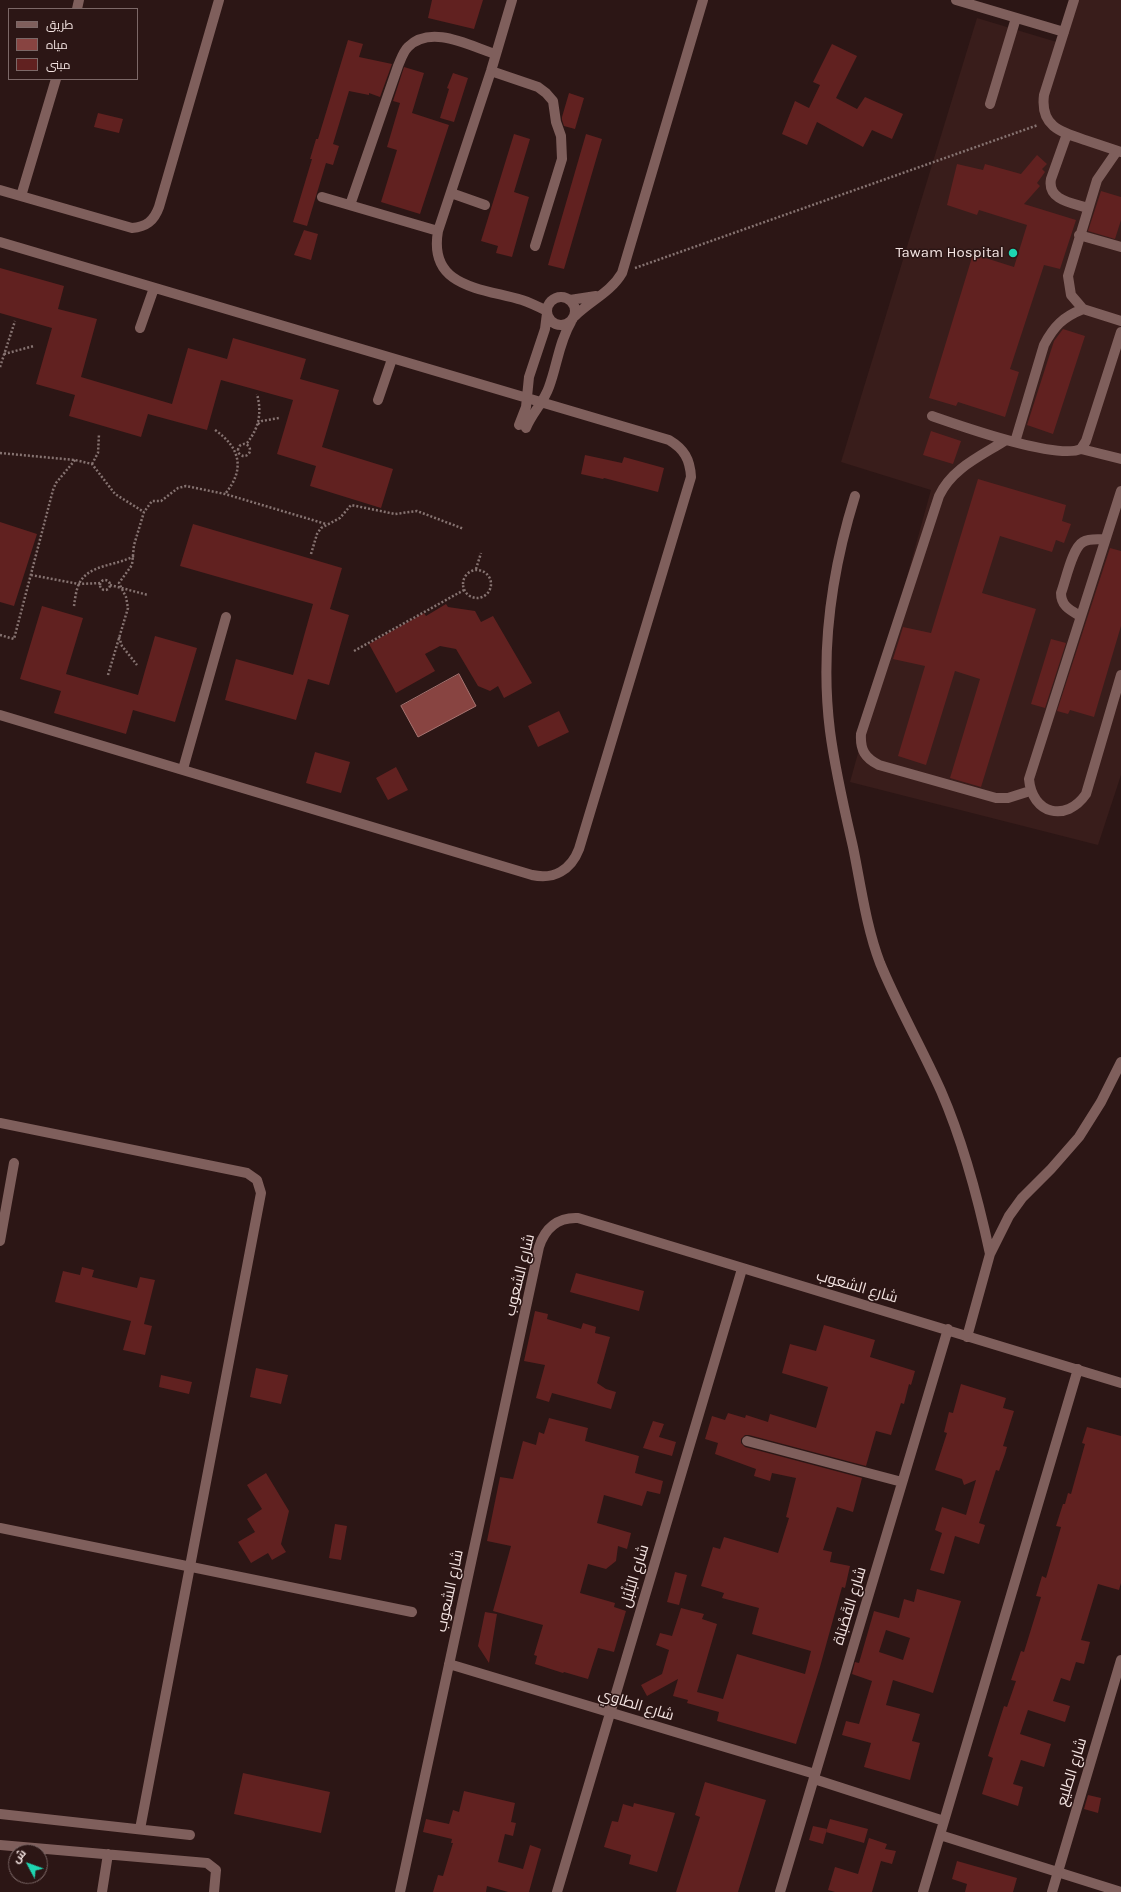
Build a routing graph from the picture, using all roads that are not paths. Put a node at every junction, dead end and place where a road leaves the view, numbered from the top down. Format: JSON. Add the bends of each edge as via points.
{"nodes":[{"id":1,"x":219,"y":0,"type":"edge"},
{"id":2,"x":512,"y":0,"type":"edge"},
{"id":3,"x":703,"y":0,"type":"edge"},
{"id":4,"x":956,"y":0,"type":"edge"},
{"id":5,"x":1074,"y":0,"type":"edge"},
{"id":6,"x":1016,"y":18,"type":"junction"},
{"id":7,"x":1064,"y":32,"type":"junction"},
{"id":8,"x":495,"y":54,"type":"junction"},
{"id":9,"x":491,"y":71,"type":"junction"},
{"id":10,"x":56,"y":80,"type":"edge"},
{"id":11,"x":990,"y":104,"type":"dead end"},
{"id":12,"x":1067,"y":134,"type":"junction"},
{"id":13,"x":1119,"y":151,"type":"edge"},
{"id":14,"x":0,"y":190,"type":"edge"},
{"id":15,"x":450,"y":193,"type":"junction"},
{"id":16,"x":21,"y":196,"type":"junction"},
{"id":17,"x":322,"y":197,"type":"dead end"},
{"id":18,"x":350,"y":205,"type":"junction"},
{"id":19,"x":486,"y":205,"type":"dead end"},
{"id":20,"x":1088,"y":208,"type":"junction"},
{"id":21,"x":438,"y":231,"type":"junction"},
{"id":22,"x":1079,"y":235,"type":"junction"},
{"id":23,"x":0,"y":242,"type":"edge"},
{"id":24,"x":535,"y":246,"type":"dead end"},
{"id":25,"x":1121,"y":247,"type":"edge"},
{"id":26,"x":154,"y":288,"type":"junction"},
{"id":27,"x":602,"y":294,"type":"junction"},
{"id":28,"x":570,"y":300,"type":"junction"},
{"id":29,"x":524,"y":301,"type":"junction"},
{"id":30,"x":552,"y":301,"type":"junction"},
{"id":31,"x":1083,"y":309,"type":"junction"},
{"id":32,"x":547,"y":312,"type":"junction"},
{"id":33,"x":573,"y":319,"type":"junction"},
{"id":34,"x":1121,"y":322,"type":"edge"},
{"id":35,"x":140,"y":328,"type":"dead end"},
{"id":36,"x":1121,"y":332,"type":"edge"},
{"id":37,"x":392,"y":359,"type":"junction"},
{"id":38,"x":528,"y":399,"type":"junction"},
{"id":39,"x":378,"y":400,"type":"dead end"},
{"id":40,"x":540,"y":403,"type":"junction"},
{"id":41,"x":932,"y":416,"type":"dead end"},
{"id":42,"x":1010,"y":441,"type":"junction"},
{"id":43,"x":1081,"y":449,"type":"junction"},
{"id":44,"x":1121,"y":460,"type":"edge"},
{"id":45,"x":1121,"y":491,"type":"edge"},
{"id":46,"x":855,"y":496,"type":"dead end"},
{"id":47,"x":1117,"y":517,"type":"edge"},
{"id":48,"x":1105,"y":539,"type":"junction"},
{"id":49,"x":1080,"y":616,"type":"junction"},
{"id":50,"x":226,"y":617,"type":"dead end"},
{"id":51,"x":1121,"y":675,"type":"edge"},
{"id":52,"x":0,"y":715,"type":"edge"},
{"id":53,"x":182,"y":769,"type":"junction"},
{"id":54,"x":1030,"y":791,"type":"junction"},
{"id":55,"x":1121,"y":1062,"type":"edge"},
{"id":56,"x":0,"y":1124,"type":"edge"},
{"id":57,"x":14,"y":1163,"type":"dead end"},
{"id":58,"x":0,"y":1241,"type":"edge"},
{"id":59,"x":990,"y":1254,"type":"junction"},
{"id":60,"x":742,"y":1268,"type":"junction"},
{"id":61,"x":948,"y":1329,"type":"junction"},
{"id":62,"x":967,"y":1337,"type":"junction"},
{"id":63,"x":1078,"y":1369,"type":"junction"},
{"id":64,"x":1121,"y":1382,"type":"edge"},
{"id":65,"x":747,"y":1440,"type":"dead end"},
{"id":66,"x":902,"y":1482,"type":"junction"},
{"id":67,"x":0,"y":1528,"type":"edge"},
{"id":68,"x":189,"y":1566,"type":"junction"},
{"id":69,"x":412,"y":1612,"type":"dead end"},
{"id":70,"x":1121,"y":1660,"type":"edge"},
{"id":71,"x":449,"y":1664,"type":"junction"},
{"id":72,"x":610,"y":1713,"type":"junction"},
{"id":73,"x":814,"y":1776,"type":"junction"},
{"id":74,"x":0,"y":1814,"type":"edge"},
{"id":75,"x":944,"y":1821,"type":"junction"},
{"id":76,"x":140,"y":1830,"type":"junction"},
{"id":77,"x":190,"y":1835,"type":"dead end"},
{"id":78,"x":940,"y":1835,"type":"junction"},
{"id":79,"x":0,"y":1845,"type":"edge"},
{"id":80,"x":108,"y":1854,"type":"junction"},
{"id":81,"x":1058,"y":1872,"type":"junction"},
{"id":82,"x":102,"y":1892,"type":"edge"},
{"id":83,"x":214,"y":1892,"type":"edge"},
{"id":84,"x":400,"y":1892,"type":"edge"},
{"id":85,"x":557,"y":1892,"type":"edge"},
{"id":86,"x":780,"y":1892,"type":"edge"},
{"id":87,"x":923,"y":1892,"type":"edge"},
{"id":88,"x":1052,"y":1892,"type":"edge"},
{"id":89,"x":1121,"y":1892,"type":"edge"}],
"edges":[{"from":1,"to":16,"type":"street","via":[[160,207],[152,220],[146,225],[132,228]]},
{"from":2,"to":8,"type":"street"},
{"from":3,"to":27,"type":"street","via":[[622,273]]},
{"from":4,"to":6,"type":"street"},
{"from":5,"to":7,"type":"street"},
{"from":6,"to":7,"type":"street"},
{"from":6,"to":11,"type":"street"},
{"from":7,"to":12,"type":"street","via":[[1044,95],[1044,108],[1048,121]]},
{"from":8,"to":9,"type":"street"},
{"from":8,"to":18,"type":"street","via":[[443,37],[430,37],[408,46],[398,66]]},
{"from":9,"to":15,"type":"street"},
{"from":9,"to":24,"type":"street","via":[[528,83],[546,93],[552,101],[562,136],[562,159]]},
{"from":10,"to":16,"type":"street"},
{"from":12,"to":13,"type":"street"},
{"from":12,"to":20,"type":"street","via":[[1050,185],[1056,197]]},
{"from":13,"to":20,"type":"street","via":[[1097,180]]},
{"from":14,"to":16,"type":"street"},
{"from":15,"to":19,"type":"street"},
{"from":15,"to":21,"type":"street"},
{"from":17,"to":18,"type":"street"},
{"from":18,"to":21,"type":"street"},
{"from":20,"to":22,"type":"street"},
{"from":21,"to":29,"type":"street","via":[[436,250],[440,262],[455,280]]},
{"from":22,"to":25,"type":"street"},
{"from":22,"to":31,"type":"street","via":[[1068,276],[1068,286],[1071,295]]},
{"from":23,"to":26,"type":"street"},
{"from":26,"to":35,"type":"street"},
{"from":26,"to":37,"type":"street"},
{"from":27,"to":28,"type":"street"},
{"from":27,"to":33,"type":"street"},
{"from":28,"to":30,"type":"street","via":[[561,297]]},
{"from":28,"to":33,"type":"street","via":[[574,305]]},
{"from":29,"to":30,"type":"street"},
{"from":29,"to":32,"type":"street"},
{"from":30,"to":32,"type":"street"},
{"from":31,"to":34,"type":"street"},
{"from":31,"to":42,"type":"street","via":[[1056,325],[1049,335]]},
{"from":32,"to":33,"type":"street","via":[[556,325],[566,324]]},
{"from":32,"to":38,"type":"street","via":[[545,329],[529,377]]},
{"from":33,"to":40,"type":"street","via":[[563,337],[549,387]]},
{"from":36,"to":43,"type":"street","via":[[1086,441]]},
{"from":37,"to":38,"type":"street"},
{"from":37,"to":39,"type":"street"},
{"from":38,"to":40,"type":"street"},
{"from":38,"to":40,"type":"street","via":[[523,427]]},
{"from":40,"to":53,"type":"street","via":[[669,440],[679,446],[686,455],[691,477],[579,849],[571,864],[549,877],[532,875]]},
{"from":41,"to":42,"type":"street"},
{"from":42,"to":43,"type":"street","via":[[1064,452]]},
{"from":42,"to":54,"type":"street","via":[[960,469],[948,481],[939,496],[861,734],[861,744],[870,761],[879,765],[985,796],[1008,798]]},
{"from":43,"to":44,"type":"street"},
{"from":45,"to":47,"type":"street"},
{"from":46,"to":59,"type":"street","via":[[838,554],[827,628],[827,699],[835,761],[871,936],[889,984],[924,1052],[958,1133],[982,1214]]},
{"from":47,"to":48,"type":"street"},
{"from":48,"to":49,"type":"street"},
{"from":48,"to":49,"type":"street","via":[[1082,542],[1077,548],[1064,586],[1061,599],[1063,604]]},
{"from":49,"to":54,"type":"street","via":[[1032,768],[1029,779]]},
{"from":50,"to":53,"type":"street"},
{"from":51,"to":54,"type":"street","via":[[1087,789],[1080,803],[1062,811],[1052,811],[1038,803]]},
{"from":52,"to":53,"type":"street"},
{"from":55,"to":59,"type":"street","via":[[1090,1120],[1066,1153],[1022,1198],[1009,1216]]},
{"from":56,"to":68,"type":"street","via":[[241,1172],[252,1176],[260,1186],[261,1200]]},
{"from":57,"to":58,"type":"street"},
{"from":59,"to":62,"type":"street"},
{"from":60,"to":61,"type":"street","name":"شارع الشعوب"},
{"from":60,"to":71,"type":"street","name":"شارع الشعوب","via":[[578,1218],[562,1220],[547,1230],[540,1247]]},
{"from":60,"to":72,"type":"street","name":"شارع البُلْبُل"},
{"from":61,"to":62,"type":"street","name":"شارع الشعوب"},
{"from":61,"to":66,"type":"street","name":"شارع القَصْبَاة"},
{"from":62,"to":63,"type":"street","name":"شارع الشعوب"},
{"from":63,"to":64,"type":"street","name":"شارع الشعوب"},
{"from":63,"to":75,"type":"street"},
{"from":65,"to":66,"type":"street"},
{"from":66,"to":73,"type":"street","name":"شارع القَصْبَاة"},
{"from":67,"to":68,"type":"street"},
{"from":68,"to":69,"type":"street"},
{"from":68,"to":76,"type":"street"},
{"from":70,"to":81,"type":"street","name":"شارع الطليع"},
{"from":71,"to":72,"type":"street","name":"شارع الطاوي"},
{"from":71,"to":84,"type":"street","name":"شارع الشعوب"},
{"from":72,"to":73,"type":"street","name":"شارع الطاوي"},
{"from":72,"to":85,"type":"street","name":"شارع البُلْبُل"},
{"from":73,"to":75,"type":"street","name":"شارع الطاوي"},
{"from":73,"to":86,"type":"street","name":"شارع القَصْبَاة"},
{"from":74,"to":76,"type":"street"},
{"from":75,"to":78,"type":"street"},
{"from":76,"to":77,"type":"street"},
{"from":78,"to":81,"type":"street"},
{"from":78,"to":87,"type":"street"},
{"from":79,"to":80,"type":"street"},
{"from":80,"to":82,"type":"street"},
{"from":80,"to":83,"type":"street","via":[[207,1863],[216,1870]]},
{"from":81,"to":88,"type":"street","name":"شارع الطليع"},
{"from":81,"to":89,"type":"street"}]}
